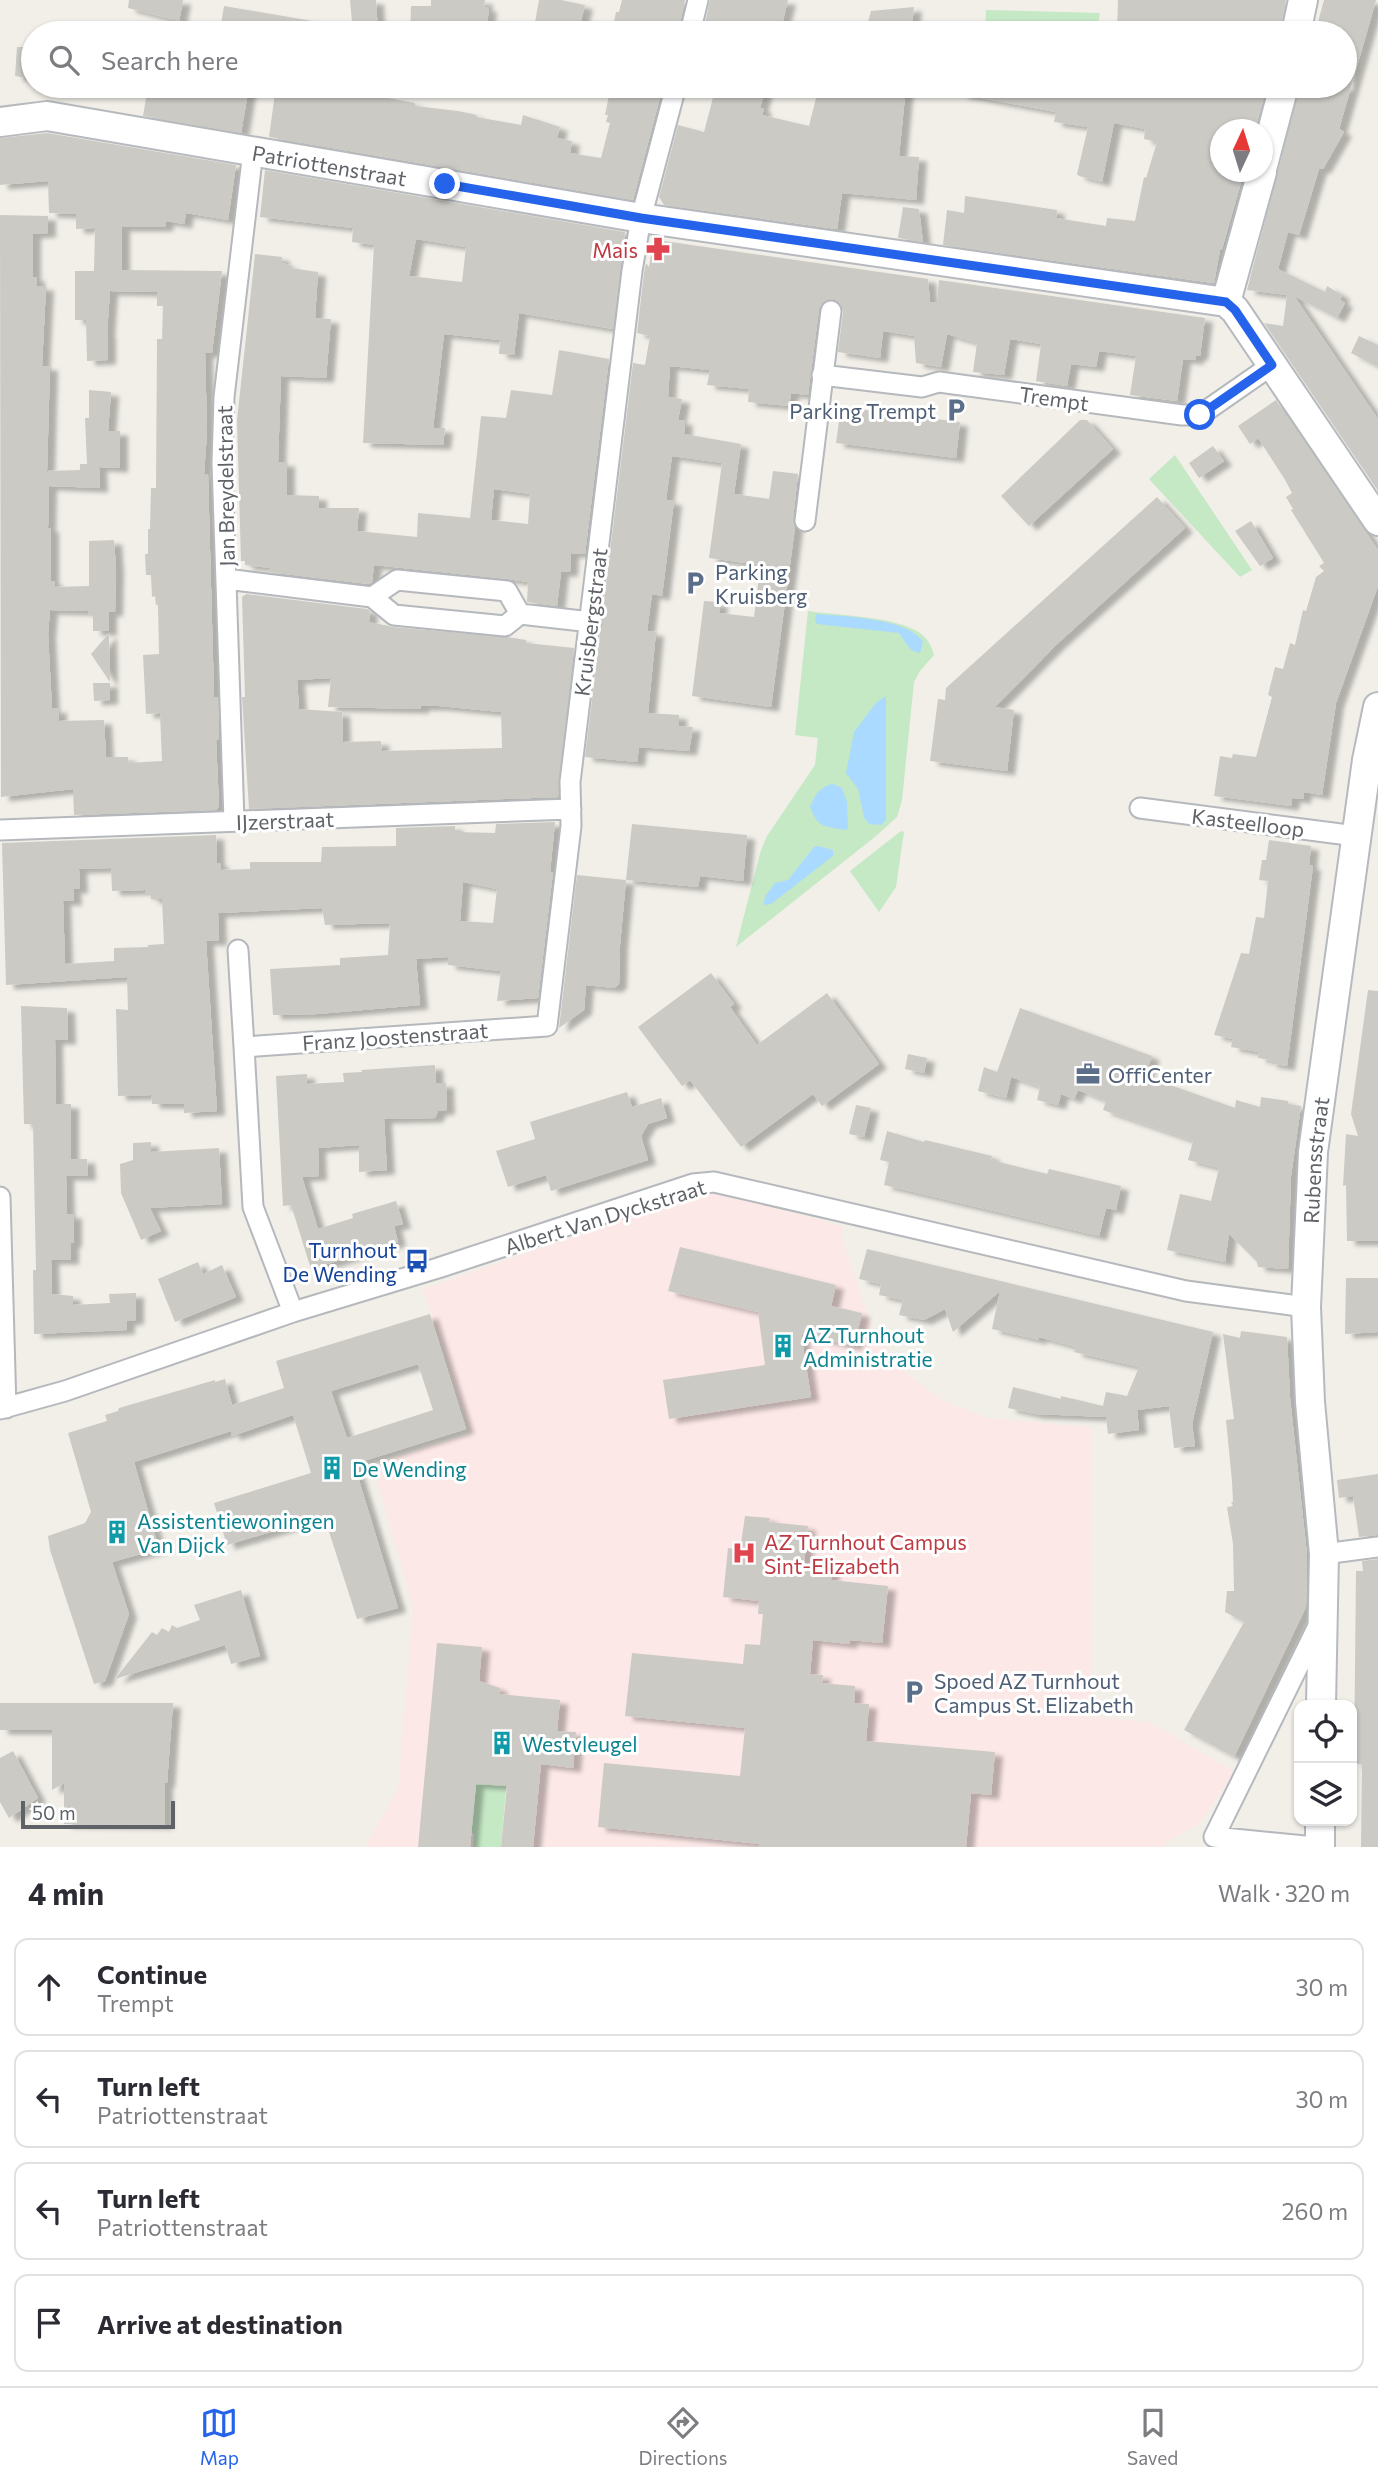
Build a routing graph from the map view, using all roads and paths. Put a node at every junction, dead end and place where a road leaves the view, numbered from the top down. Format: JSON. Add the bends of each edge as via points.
{"nodes":[{"id":1,"x":698,"y":0,"type":"edge"},
{"id":2,"x":1303,"y":0,"type":"edge"},
{"id":3,"x":693,"y":21,"type":"edge"},
{"id":4,"x":1299,"y":21,"type":"edge"},
{"id":5,"x":673,"y":98,"type":"edge"},
{"id":6,"x":1281,"y":98,"type":"edge"},
{"id":7,"x":0,"y":122,"type":"edge"},
{"id":8,"x":1273,"y":128,"type":"edge"},
{"id":9,"x":253,"y":151,"type":"junction"},
{"id":10,"x":1259,"y":182,"type":"edge"},
{"id":11,"x":641,"y":218,"type":"junction"},
{"id":12,"x":1226,"y":302,"type":"junction"},
{"id":13,"x":831,"y":311,"type":"dead end"},
{"id":14,"x":1272,"y":365,"type":"junction"},
{"id":15,"x":822,"y":375,"type":"junction"},
{"id":16,"x":805,"y":520,"type":"dead end"},
{"id":17,"x":1378,"y":520,"type":"edge"},
{"id":18,"x":226,"y":579,"type":"junction"},
{"id":19,"x":372,"y":597,"type":"junction"},
{"id":20,"x":520,"y":614,"type":"junction"},
{"id":21,"x":591,"y":622,"type":"junction"},
{"id":22,"x":1378,"y":708,"type":"edge"},
{"id":23,"x":1140,"y":808,"type":"dead end"},
{"id":24,"x":571,"y":809,"type":"junction"},
{"id":25,"x":234,"y":821,"type":"junction"},
{"id":26,"x":0,"y":830,"type":"edge"},
{"id":27,"x":1356,"y":836,"type":"junction"},
{"id":28,"x":238,"y":950,"type":"dead end"},
{"id":29,"x":547,"y":1026,"type":"joint"},
{"id":30,"x":244,"y":1047,"type":"junction"},
{"id":31,"x":0,"y":1197,"type":"edge"},
{"id":32,"x":1306,"y":1307,"type":"junction"},
{"id":33,"x":293,"y":1312,"type":"junction"},
{"id":34,"x":3,"y":1409,"type":"edge"},
{"id":35,"x":1378,"y":1547,"type":"edge"},
{"id":36,"x":1324,"y":1554,"type":"junction"},
{"id":37,"x":1322,"y":1618,"type":"junction"},
{"id":38,"x":1321,"y":1700,"type":"edge"},
{"id":39,"x":1319,"y":1826,"type":"edge"},
{"id":40,"x":1317,"y":1847,"type":"edge"}],
"edges":[{"from":1,"to":3,"type":"street"},
{"from":2,"to":4,"type":"street"},
{"from":5,"to":11,"type":"street","name":"Kruisbergstraat"},
{"from":6,"to":8,"type":"street"},
{"from":7,"to":9,"type":"street","name":"Patriottenstraat","via":[[47,116]]},
{"from":9,"to":11,"type":"street","name":"Patriottenstraat"},
{"from":9,"to":18,"type":"street","name":"Jan Breydelstraat","via":[[224,397]]},
{"from":10,"to":12,"type":"street"},
{"from":11,"to":12,"type":"street","name":"Patriottenstraat"},
{"from":11,"to":21,"type":"street","name":"Kruisbergstraat"},
{"from":12,"to":14,"type":"street"},
{"from":13,"to":15,"type":"street"},
{"from":14,"to":15,"type":"street","name":"Trempt","via":[[1200,415],[939,382],[922,387]]},
{"from":14,"to":17,"type":"street"},
{"from":15,"to":16,"type":"street"},
{"from":18,"to":19,"type":"street"},
{"from":18,"to":25,"type":"street","name":"Jan Breydelstraat"},
{"from":19,"to":20,"type":"street","via":[[394,615],[505,626]]},
{"from":19,"to":20,"type":"street","via":[[397,580],[507,591]]},
{"from":20,"to":21,"type":"street"},
{"from":21,"to":24,"type":"street","name":"Kruisbergstraat","via":[[570,782]]},
{"from":22,"to":27,"type":"street","name":"Rubensstraat"},
{"from":23,"to":27,"type":"street","name":"Kasteelloop"},
{"from":24,"to":25,"type":"street","name":"IJzerstraat"},
{"from":24,"to":29,"type":"street","name":"Kruisbergstraat"},
{"from":25,"to":26,"type":"street","name":"IJzerstraat"},
{"from":27,"to":32,"type":"street","name":"Rubensstraat","via":[[1313,1152]]},
{"from":28,"to":30,"type":"street"},
{"from":29,"to":30,"type":"street","name":"Franz Joostenstraat"},
{"from":30,"to":33,"type":"street","via":[[253,1207]]},
{"from":31,"to":34,"type":"street"},
{"from":32,"to":33,"type":"street","name":"Albert Van Dyckstraat","via":[[1186,1291],[714,1182]]},
{"from":32,"to":36,"type":"street","name":"Rubensstraat"},
{"from":33,"to":34,"type":"street","name":"Albert Van Dyckstraat"},
{"from":35,"to":36,"type":"street"},
{"from":36,"to":37,"type":"street","name":"Rubensstraat"},
{"from":37,"to":38,"type":"street","name":"Rubensstraat"},
{"from":37,"to":40,"type":"street","name":"Rubensstraat","via":[[1214,1837]]},
{"from":39,"to":40,"type":"street","name":"Rubensstraat"}]}
